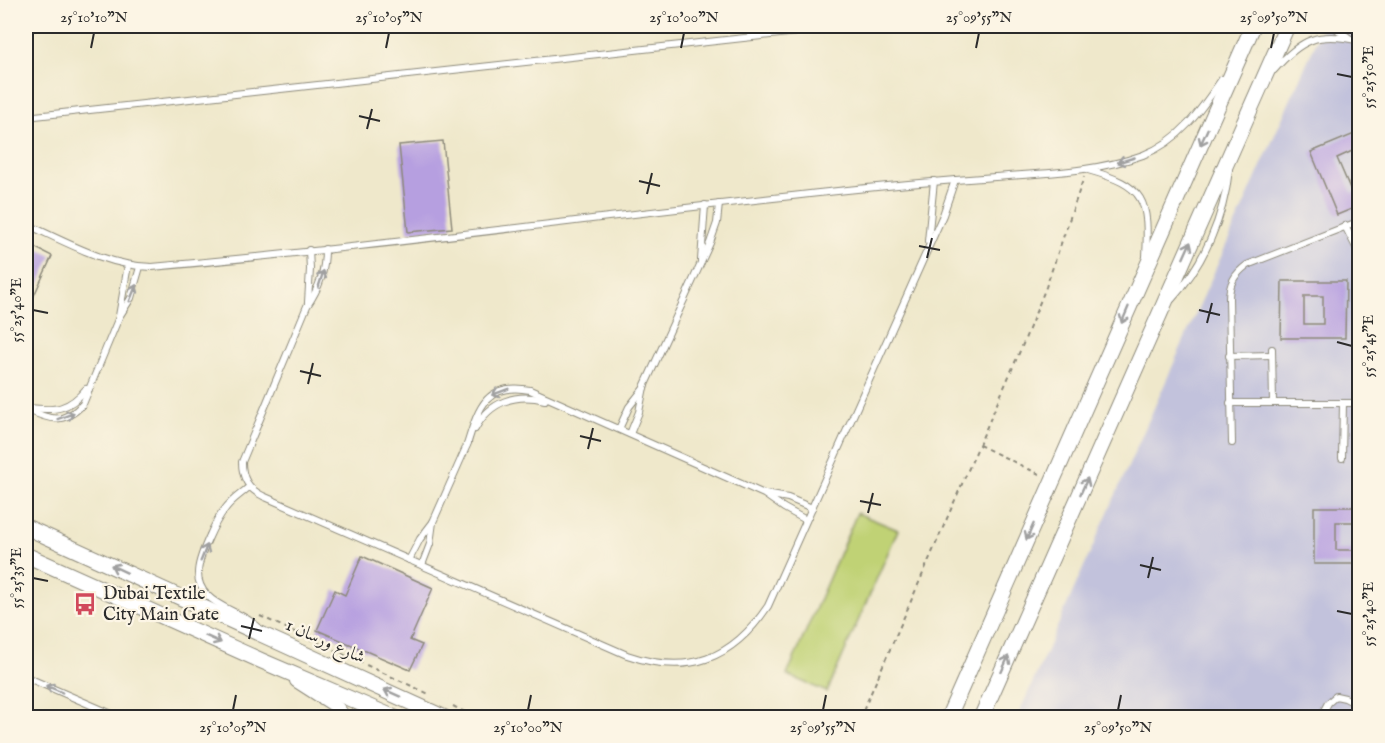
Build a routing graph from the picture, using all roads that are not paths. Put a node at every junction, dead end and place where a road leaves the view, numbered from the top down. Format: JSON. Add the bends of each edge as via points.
{"nodes":[{"id":1,"x":39,"y":26,"type":"edge"},
{"id":2,"x":852,"y":26,"type":"edge"},
{"id":3,"x":1253,"y":26,"type":"edge"},
{"id":4,"x":1287,"y":26,"type":"edge"},
{"id":5,"x":1333,"y":26,"type":"edge"},
{"id":6,"x":26,"y":30,"type":"edge"},
{"id":7,"x":1350,"y":39,"type":"junction"},
{"id":8,"x":1359,"y":41,"type":"edge"},
{"id":9,"x":1241,"y":51,"type":"junction"},
{"id":10,"x":1261,"y":86,"type":"junction"},
{"id":11,"x":26,"y":117,"type":"edge"},
{"id":12,"x":1087,"y":170,"type":"junction"},
{"id":13,"x":955,"y":180,"type":"junction"},
{"id":14,"x":934,"y":181,"type":"junction"},
{"id":15,"x":719,"y":204,"type":"junction"},
{"id":16,"x":705,"y":205,"type":"junction"},
{"id":17,"x":1359,"y":221,"type":"edge"},
{"id":18,"x":26,"y":224,"type":"edge"},
{"id":19,"x":1345,"y":226,"type":"junction"},
{"id":20,"x":927,"y":248,"type":"junction"},
{"id":21,"x":325,"y":249,"type":"junction"},
{"id":22,"x":309,"y":250,"type":"junction"},
{"id":23,"x":1359,"y":255,"type":"edge"},
{"id":24,"x":701,"y":260,"type":"junction"},
{"id":25,"x":128,"y":265,"type":"junction"},
{"id":26,"x":140,"y":267,"type":"junction"},
{"id":27,"x":1145,"y":268,"type":"junction"},
{"id":28,"x":308,"y":306,"type":"junction"},
{"id":29,"x":119,"y":317,"type":"junction"},
{"id":30,"x":1229,"y":356,"type":"junction"},
{"id":31,"x":644,"y":387,"type":"junction"},
{"id":32,"x":554,"y":402,"type":"junction"},
{"id":33,"x":1230,"y":403,"type":"junction"},
{"id":34,"x":1343,"y":403,"type":"junction"},
{"id":35,"x":1273,"y":404,"type":"junction"},
{"id":36,"x":1359,"y":404,"type":"edge"},
{"id":37,"x":26,"y":409,"type":"edge"},
{"id":38,"x":619,"y":429,"type":"junction"},
{"id":39,"x":630,"y":434,"type":"junction"},
{"id":40,"x":1232,"y":443,"type":"dead end"},
{"id":41,"x":467,"y":446,"type":"junction"},
{"id":42,"x":1342,"y":458,"type":"dead end"},
{"id":43,"x":249,"y":487,"type":"junction"},
{"id":44,"x":764,"y":494,"type":"junction"},
{"id":45,"x":812,"y":508,"type":"junction"},
{"id":46,"x":806,"y":520,"type":"junction"},
{"id":47,"x":433,"y":522,"type":"junction"},
{"id":48,"x":26,"y":527,"type":"edge"},
{"id":49,"x":26,"y":555,"type":"edge"},
{"id":50,"x":409,"y":560,"type":"junction"},
{"id":51,"x":422,"y":565,"type":"junction"},
{"id":52,"x":269,"y":638,"type":"junction"},
{"id":53,"x":262,"y":661,"type":"junction"},
{"id":54,"x":26,"y":676,"type":"edge"},
{"id":55,"x":1359,"y":706,"type":"edge"},
{"id":56,"x":121,"y":717,"type":"edge"},
{"id":57,"x":346,"y":717,"type":"edge"},
{"id":58,"x":395,"y":717,"type":"edge"},
{"id":59,"x":445,"y":717,"type":"edge"},
{"id":60,"x":948,"y":717,"type":"edge"},
{"id":61,"x":981,"y":717,"type":"edge"},
{"id":62,"x":1320,"y":717,"type":"edge"}],
"edges":[{"from":1,"to":6,"type":"lane"},
{"from":2,"to":11,"type":"lane"},
{"from":3,"to":9,"type":"street"},
{"from":4,"to":10,"type":"street"},
{"from":5,"to":7,"type":"lane"},
{"from":7,"to":8,"type":"lane"},
{"from":7,"to":10,"type":"lane","via":[[1318,37],[1303,42]]},
{"from":9,"to":12,"type":"lane","one_way":true,"via":[[1203,108],[1168,142],[1123,162]]},
{"from":9,"to":27,"type":"street","one_way":true},
{"from":61,"to":10,"type":"street","one_way":true},
{"from":12,"to":13,"type":"lane"},
{"from":12,"to":27,"type":"lane","via":[[1122,181],[1142,201],[1147,229]]},
{"from":13,"to":14,"type":"lane"},
{"from":13,"to":20,"type":"lane","via":[[944,215]]},
{"from":14,"to":15,"type":"lane"},
{"from":14,"to":20,"type":"lane"},
{"from":15,"to":16,"type":"lane"},
{"from":15,"to":24,"type":"lane","via":[[714,233]]},
{"from":16,"to":21,"type":"lane"},
{"from":16,"to":24,"type":"lane"},
{"from":17,"to":19,"type":"lane"},
{"from":18,"to":25,"type":"lane","via":[[107,260]]},
{"from":19,"to":23,"type":"lane"},
{"from":19,"to":30,"type":"lane","via":[[1239,271],[1229,289]]},
{"from":20,"to":45,"type":"lane"},
{"from":21,"to":22,"type":"lane"},
{"from":28,"to":21,"type":"lane","one_way":true,"via":[[322,279]]},
{"from":22,"to":26,"type":"lane"},
{"from":22,"to":28,"type":"lane"},
{"from":24,"to":31,"type":"lane"},
{"from":25,"to":26,"type":"lane"},
{"from":25,"to":29,"type":"lane"},
{"from":29,"to":26,"type":"lane","one_way":true,"via":[[131,298]]},
{"from":27,"to":60,"type":"street","one_way":true},
{"from":28,"to":43,"type":"lane","via":[[242,462]]},
{"from":29,"to":37,"type":"lane","via":[[90,384],[78,399],[61,409]]},
{"from":30,"to":33,"type":"lane"},
{"from":30,"to":35,"type":"lane","via":[[1272,352]]},
{"from":31,"to":38,"type":"lane"},
{"from":31,"to":39,"type":"lane"},
{"from":32,"to":38,"type":"lane"},
{"from":32,"to":41,"type":"lane","via":[[517,397],[502,402],[483,416]]},
{"from":32,"to":41,"type":"lane","one_way":true,"via":[[516,387],[490,395],[481,405]]},
{"from":33,"to":35,"type":"lane"},
{"from":33,"to":40,"type":"lane"},
{"from":34,"to":35,"type":"lane"},
{"from":34,"to":36,"type":"lane"},
{"from":34,"to":42,"type":"lane"},
{"from":38,"to":39,"type":"lane"},
{"from":39,"to":44,"type":"lane"},
{"from":41,"to":47,"type":"lane"},
{"from":43,"to":50,"type":"lane"},
{"from":52,"to":43,"type":"lane","one_way":true,"via":[[245,616],[209,597],[198,575],[201,558],[221,514]]},
{"from":44,"to":45,"type":"lane"},
{"from":44,"to":46,"type":"lane"},
{"from":45,"to":46,"type":"lane"},
{"from":46,"to":51,"type":"lane","via":[[768,606],[756,623],[726,650],[687,664],[667,665],[627,655]]},
{"from":47,"to":50,"type":"lane"},
{"from":47,"to":51,"type":"lane"},
{"from":52,"to":48,"type":"street","name":"شارع ورسان 1","one_way":true},
{"from":49,"to":53,"type":"street","one_way":true},
{"from":50,"to":51,"type":"lane"},
{"from":59,"to":52,"type":"street","name":"شارع ورسان 1","one_way":true},
{"from":53,"to":57,"type":"street","via":[[323,698]]},
{"from":53,"to":58,"type":"street"},
{"from":56,"to":54,"type":"lane","one_way":true},
{"from":55,"to":62,"type":"lane","via":[[1335,696]]}]}
